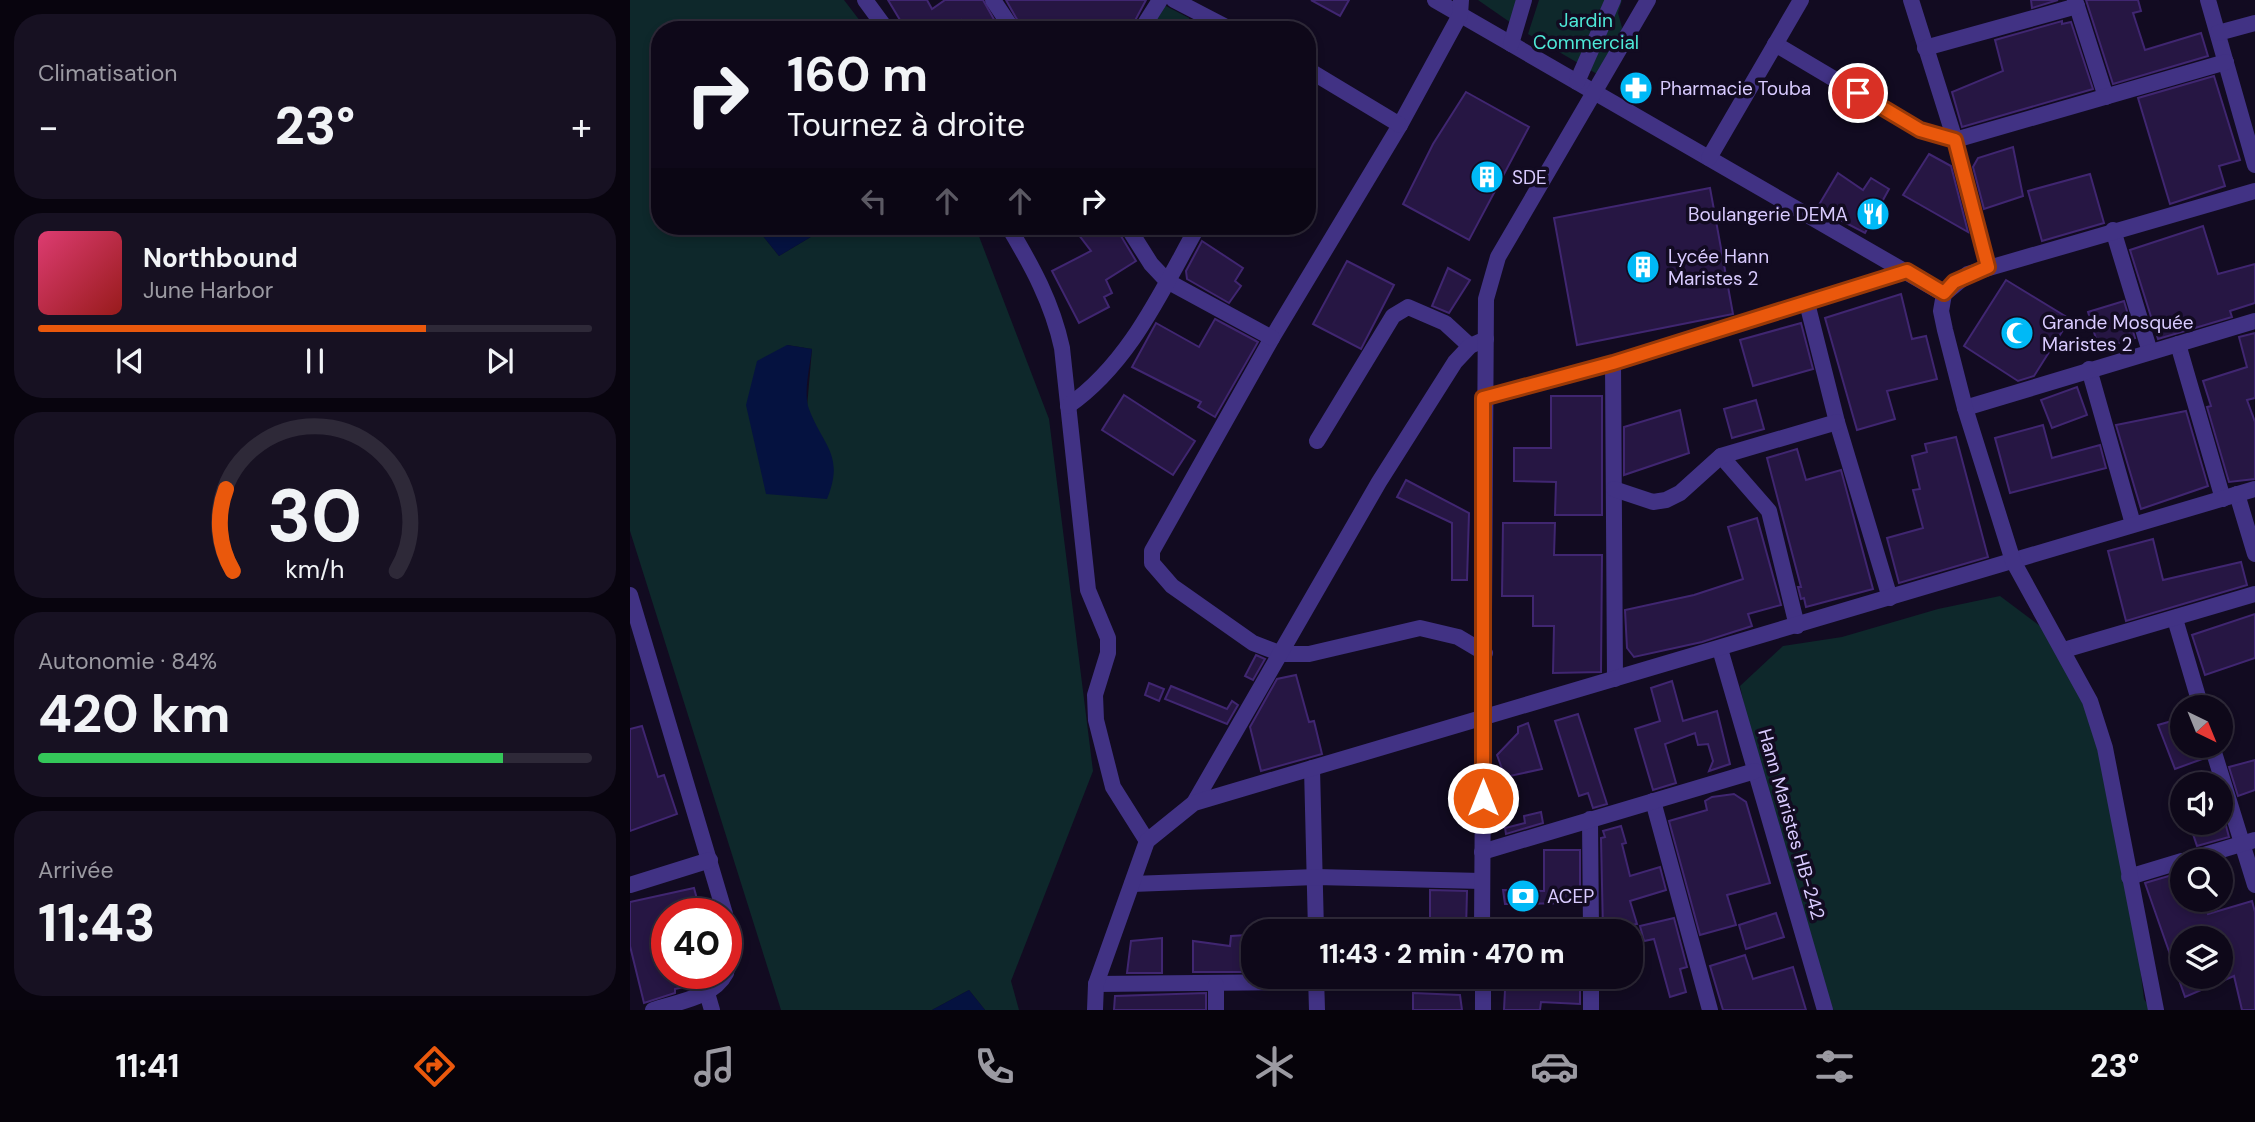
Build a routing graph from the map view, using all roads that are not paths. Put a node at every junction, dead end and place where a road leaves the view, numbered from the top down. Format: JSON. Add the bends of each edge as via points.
{"nodes":[{"id":1,"x":865,"y":0,"type":"edge"},
{"id":2,"x":993,"y":0,"type":"edge"},
{"id":3,"x":1160,"y":0,"type":"edge"},
{"id":4,"x":1174,"y":0,"type":"edge"},
{"id":5,"x":1435,"y":0,"type":"edge"},
{"id":6,"x":1524,"y":0,"type":"edge"},
{"id":7,"x":1613,"y":0,"type":"edge"},
{"id":8,"x":1648,"y":0,"type":"edge"},
{"id":9,"x":1801,"y":0,"type":"edge"},
{"id":10,"x":1911,"y":0,"type":"edge"},
{"id":11,"x":2208,"y":0,"type":"edge"},
{"id":12,"x":2076,"y":3,"type":"edge"},
{"id":13,"x":1460,"y":7,"type":"edge"},
{"id":14,"x":880,"y":21,"type":"edge"},
{"id":15,"x":1007,"y":21,"type":"edge"},
{"id":16,"x":1147,"y":21,"type":"edge"},
{"id":17,"x":1200,"y":21,"type":"edge"},
{"id":18,"x":2255,"y":23,"type":"edge"},
{"id":19,"x":2218,"y":33,"type":"junction"},
{"id":20,"x":1511,"y":44,"type":"junction"},
{"id":21,"x":1775,"y":44,"type":"junction"},
{"id":22,"x":1925,"y":48,"type":"junction"},
{"id":23,"x":2226,"y":62,"type":"junction"},
{"id":24,"x":1316,"y":74,"type":"edge"},
{"id":25,"x":1577,"y":82,"type":"junction"},
{"id":26,"x":1595,"y":92,"type":"junction"},
{"id":27,"x":2106,"y":97,"type":"junction"},
{"id":28,"x":1400,"y":125,"type":"junction"},
{"id":29,"x":1955,"y":140,"type":"junction"},
{"id":30,"x":2252,"y":143,"type":"edge"},
{"id":31,"x":1709,"y":158,"type":"junction"},
{"id":32,"x":2255,"y":165,"type":"edge"},
{"id":33,"x":2255,"y":191,"type":"edge"},
{"id":34,"x":2113,"y":230,"type":"junction"},
{"id":35,"x":1013,"y":235,"type":"edge"},
{"id":36,"x":1133,"y":235,"type":"edge"},
{"id":37,"x":1193,"y":235,"type":"edge"},
{"id":38,"x":1988,"y":267,"type":"junction"},
{"id":39,"x":1907,"y":271,"type":"junction"},
{"id":40,"x":1167,"y":281,"type":"junction"},
{"id":41,"x":1944,"y":293,"type":"junction"},
{"id":42,"x":1807,"y":303,"type":"junction"},
{"id":43,"x":2255,"y":321,"type":"edge"},
{"id":44,"x":1272,"y":338,"type":"junction"},
{"id":45,"x":1486,"y":339,"type":"junction"},
{"id":46,"x":2178,"y":344,"type":"junction"},
{"id":47,"x":1470,"y":346,"type":"junction"},
{"id":48,"x":2150,"y":352,"type":"junction"},
{"id":49,"x":1613,"y":363,"type":"junction"},
{"id":50,"x":2089,"y":369,"type":"junction"},
{"id":51,"x":1483,"y":398,"type":"junction"},
{"id":52,"x":1068,"y":406,"type":"junction"},
{"id":53,"x":1965,"y":408,"type":"junction"},
{"id":54,"x":1837,"y":422,"type":"junction"},
{"id":55,"x":1317,"y":441,"type":"dead end"},
{"id":56,"x":1721,"y":456,"type":"junction"},
{"id":57,"x":1614,"y":489,"type":"junction"},
{"id":58,"x":2255,"y":489,"type":"edge"},
{"id":59,"x":2230,"y":497,"type":"junction"},
{"id":60,"x":2133,"y":524,"type":"junction"},
{"id":61,"x":2255,"y":554,"type":"edge"},
{"id":62,"x":2013,"y":561,"type":"junction"},
{"id":63,"x":2255,"y":594,"type":"edge"},
{"id":64,"x":630,"y":596,"type":"edge"},
{"id":65,"x":1890,"y":598,"type":"junction"},
{"id":66,"x":2175,"y":619,"type":"junction"},
{"id":67,"x":1797,"y":626,"type":"junction"},
{"id":68,"x":1720,"y":649,"type":"junction"},
{"id":69,"x":2064,"y":650,"type":"junction"},
{"id":70,"x":1485,"y":653,"type":"junction"},
{"id":71,"x":1282,"y":654,"type":"junction"},
{"id":72,"x":1615,"y":679,"type":"junction"},
{"id":73,"x":2197,"y":695,"type":"edge"},
{"id":74,"x":1483,"y":716,"type":"junction"},
{"id":75,"x":2217,"y":758,"type":"edge"},
{"id":76,"x":1312,"y":768,"type":"junction"},
{"id":77,"x":1755,"y":771,"type":"junction"},
{"id":78,"x":1653,"y":802,"type":"junction"},
{"id":79,"x":1194,"y":803,"type":"junction"},
{"id":80,"x":1590,"y":819,"type":"junction"},
{"id":81,"x":1147,"y":841,"type":"junction"},
{"id":82,"x":2249,"y":842,"type":"edge"},
{"id":83,"x":2225,"y":849,"type":"edge"},
{"id":84,"x":1482,"y":852,"type":"junction"},
{"id":85,"x":710,"y":860,"type":"junction"},
{"id":86,"x":2170,"y":865,"type":"edge"},
{"id":87,"x":1316,"y":877,"type":"junction"},
{"id":88,"x":2129,"y":877,"type":"junction"},
{"id":89,"x":1482,"y":881,"type":"junction"},
{"id":90,"x":630,"y":884,"type":"edge"},
{"id":91,"x":1132,"y":884,"type":"junction"},
{"id":92,"x":2255,"y":885,"type":"edge"},
{"id":93,"x":721,"y":898,"type":"edge"},
{"id":94,"x":1316,"y":919,"type":"edge"},
{"id":95,"x":1482,"y":919,"type":"edge"},
{"id":96,"x":1591,"y":919,"type":"edge"},
{"id":97,"x":1096,"y":984,"type":"junction"},
{"id":98,"x":1241,"y":984,"type":"edge"},
{"id":99,"x":1216,"y":985,"type":"junction"},
{"id":100,"x":712,"y":989,"type":"edge"},
{"id":101,"x":1317,"y":989,"type":"edge"},
{"id":102,"x":1483,"y":989,"type":"edge"},
{"id":103,"x":1591,"y":989,"type":"edge"},
{"id":104,"x":707,"y":993,"type":"junction"},
{"id":105,"x":653,"y":1010,"type":"edge"},
{"id":106,"x":712,"y":1010,"type":"edge"},
{"id":107,"x":1095,"y":1010,"type":"edge"},
{"id":108,"x":1216,"y":1010,"type":"edge"},
{"id":109,"x":1317,"y":1010,"type":"edge"},
{"id":110,"x":1483,"y":1010,"type":"edge"},
{"id":111,"x":1591,"y":1010,"type":"edge"},
{"id":112,"x":1710,"y":1010,"type":"edge"},
{"id":113,"x":1825,"y":1010,"type":"edge"},
{"id":114,"x":2156,"y":1010,"type":"edge"}],
"edges":[{"from":1,"to":14,"type":"street"},
{"from":2,"to":15,"type":"street"},
{"from":3,"to":16,"type":"street"},
{"from":4,"to":17,"type":"street"},
{"from":5,"to":13,"type":"street"},
{"from":6,"to":20,"type":"street"},
{"from":7,"to":25,"type":"street"},
{"from":8,"to":26,"type":"street"},
{"from":9,"to":21,"type":"street"},
{"from":10,"to":22,"type":"street"},
{"from":11,"to":19,"type":"street"},
{"from":12,"to":22,"type":"street"},
{"from":12,"to":27,"type":"street"},
{"from":13,"to":20,"type":"street"},
{"from":13,"to":28,"type":"street"},
{"from":18,"to":19,"type":"street"},
{"from":19,"to":23,"type":"street"},
{"from":20,"to":25,"type":"street"},
{"from":21,"to":29,"type":"street","via":[[1920,130]]},
{"from":21,"to":31,"type":"street"},
{"from":22,"to":29,"type":"street"},
{"from":23,"to":27,"type":"street"},
{"from":23,"to":30,"type":"street"},
{"from":24,"to":28,"type":"street"},
{"from":25,"to":26,"type":"street"},
{"from":26,"to":31,"type":"street"},
{"from":26,"to":45,"type":"street","via":[[1498,257],[1486,299]]},
{"from":27,"to":29,"type":"street"},
{"from":28,"to":44,"type":"street"},
{"from":29,"to":38,"type":"street"},
{"from":30,"to":32,"type":"street"},
{"from":31,"to":39,"type":"street"},
{"from":33,"to":34,"type":"street"},
{"from":34,"to":38,"type":"street"},
{"from":34,"to":48,"type":"street"},
{"from":35,"to":52,"type":"street","via":[[1055,313]]},
{"from":36,"to":40,"type":"street"},
{"from":37,"to":40,"type":"street"},
{"from":38,"to":41,"type":"street","via":[[1954,282]]},
{"from":39,"to":41,"type":"street"},
{"from":39,"to":42,"type":"street"},
{"from":40,"to":44,"type":"street"},
{"from":40,"to":52,"type":"street","via":[[1115,365]]},
{"from":41,"to":53,"type":"street","via":[[1941,312]]},
{"from":42,"to":49,"type":"street"},
{"from":42,"to":54,"type":"street"},
{"from":43,"to":46,"type":"street"},
{"from":44,"to":71,"type":"street","via":[[1152,551],[1152,563],[1172,586],[1253,643]]},
{"from":45,"to":47,"type":"street"},
{"from":45,"to":51,"type":"street"},
{"from":46,"to":48,"type":"street"},
{"from":46,"to":59,"type":"street"},
{"from":47,"to":55,"type":"street","via":[[1445,323],[1408,307],[1399,310]]},
{"from":47,"to":71,"type":"street","via":[[1455,362],[1379,482]]},
{"from":48,"to":50,"type":"street"},
{"from":49,"to":51,"type":"street"},
{"from":49,"to":57,"type":"street"},
{"from":50,"to":53,"type":"street"},
{"from":50,"to":60,"type":"street"},
{"from":51,"to":70,"type":"street"},
{"from":52,"to":81,"type":"street","via":[[1088,590],[1108,638],[1095,695],[1096,720],[1113,787]]},
{"from":53,"to":62,"type":"street"},
{"from":54,"to":56,"type":"street"},
{"from":54,"to":65,"type":"street"},
{"from":56,"to":57,"type":"street","via":[[1666,500],[1653,502]]},
{"from":56,"to":67,"type":"street","via":[[1769,511]]},
{"from":57,"to":72,"type":"street"},
{"from":58,"to":59,"type":"street"},
{"from":59,"to":60,"type":"street"},
{"from":59,"to":61,"type":"street"},
{"from":60,"to":62,"type":"street"},
{"from":62,"to":65,"type":"street"},
{"from":62,"to":69,"type":"street"},
{"from":63,"to":66,"type":"street"},
{"from":64,"to":85,"type":"street"},
{"from":65,"to":67,"type":"street"},
{"from":66,"to":69,"type":"street"},
{"from":66,"to":73,"type":"street"},
{"from":67,"to":68,"type":"street"},
{"from":68,"to":72,"type":"street"},
{"from":68,"to":77,"type":"street","name":"Hann Maristes HB-242"},
{"from":69,"to":88,"type":"street","via":[[2090,701],[2105,748]]},
{"from":70,"to":71,"type":"street","via":[[1458,637],[1420,628],[1309,654]]},
{"from":70,"to":74,"type":"street"},
{"from":71,"to":79,"type":"street"},
{"from":72,"to":74,"type":"street"},
{"from":74,"to":76,"type":"street"},
{"from":74,"to":84,"type":"street"},
{"from":75,"to":82,"type":"street"},
{"from":76,"to":79,"type":"street"},
{"from":76,"to":87,"type":"street"},
{"from":77,"to":78,"type":"street"},
{"from":77,"to":113,"type":"street","name":"Hann Maristes HB-242"},
{"from":78,"to":80,"type":"street"},
{"from":78,"to":112,"type":"street"},
{"from":79,"to":81,"type":"street"},
{"from":80,"to":84,"type":"street"},
{"from":80,"to":96,"type":"street"},
{"from":81,"to":91,"type":"street"},
{"from":82,"to":83,"type":"street"},
{"from":82,"to":92,"type":"street"},
{"from":84,"to":89,"type":"street"},
{"from":85,"to":90,"type":"street"},
{"from":85,"to":93,"type":"street"},
{"from":86,"to":88,"type":"street"},
{"from":87,"to":89,"type":"street"},
{"from":87,"to":91,"type":"street"},
{"from":87,"to":94,"type":"street"},
{"from":88,"to":114,"type":"street"},
{"from":89,"to":95,"type":"street"},
{"from":91,"to":97,"type":"street"},
{"from":97,"to":99,"type":"street"},
{"from":97,"to":107,"type":"street"},
{"from":98,"to":99,"type":"street"},
{"from":99,"to":108,"type":"street"},
{"from":100,"to":104,"type":"street"},
{"from":101,"to":109,"type":"street"},
{"from":102,"to":110,"type":"street"},
{"from":103,"to":111,"type":"street"},
{"from":104,"to":105,"type":"street"},
{"from":104,"to":106,"type":"street"}]}
